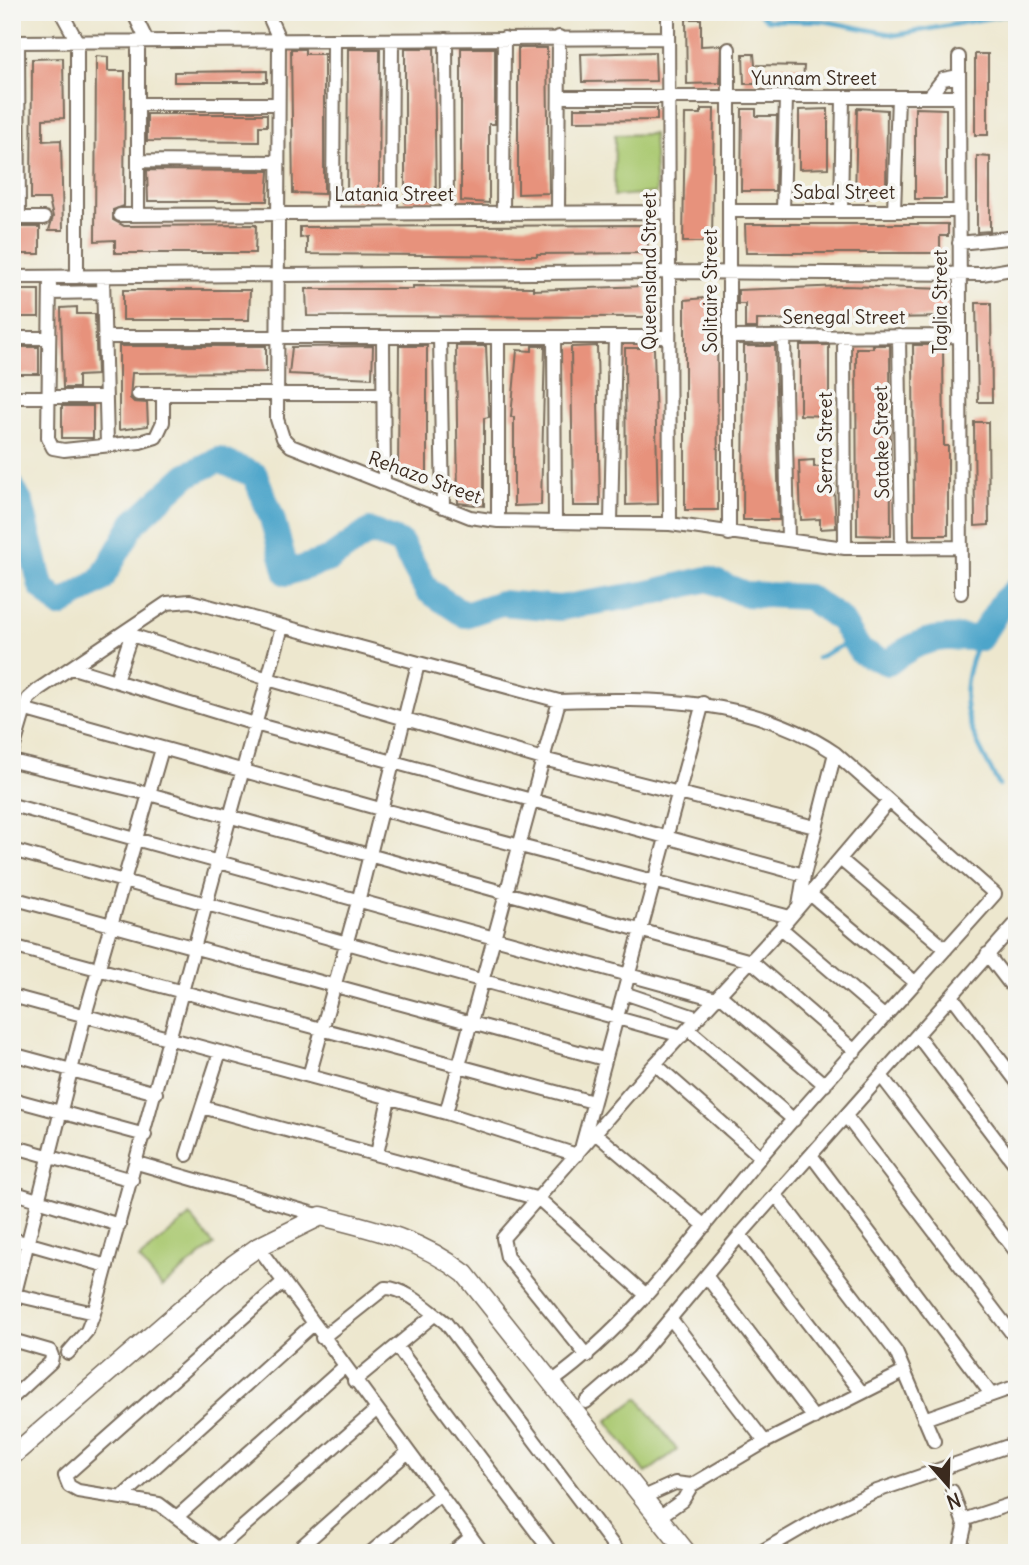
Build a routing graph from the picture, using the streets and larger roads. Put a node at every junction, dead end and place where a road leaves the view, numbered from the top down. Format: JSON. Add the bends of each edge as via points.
{"nodes":[{"id":1,"x":61,"y":12,"type":"edge"},
{"id":2,"x":133,"y":12,"type":"edge"},
{"id":3,"x":267,"y":12,"type":"edge"},
{"id":4,"x":668,"y":18,"type":"dead end"},
{"id":5,"x":559,"y":37,"type":"junction"},
{"id":6,"x":504,"y":38,"type":"junction"},
{"id":7,"x":668,"y":38,"type":"junction"},
{"id":8,"x":279,"y":39,"type":"junction"},
{"id":9,"x":446,"y":39,"type":"junction"},
{"id":10,"x":334,"y":40,"type":"junction"},
{"id":11,"x":392,"y":40,"type":"junction"},
{"id":12,"x":77,"y":41,"type":"junction"},
{"id":13,"x":143,"y":41,"type":"junction"},
{"id":14,"x":14,"y":42,"type":"edge"},
{"id":15,"x":729,"y":49,"type":"dead end"},
{"id":16,"x":959,"y":57,"type":"dead end"},
{"id":17,"x":959,"y":76,"type":"junction"},
{"id":18,"x":559,"y":97,"type":"junction"},
{"id":19,"x":786,"y":97,"type":"junction"},
{"id":20,"x":843,"y":97,"type":"junction"},
{"id":21,"x":898,"y":97,"type":"junction"},
{"id":22,"x":929,"y":97,"type":"junction"},
{"id":23,"x":959,"y":97,"type":"junction"},
{"id":24,"x":668,"y":98,"type":"junction"},
{"id":25,"x":729,"y":98,"type":"junction"},
{"id":26,"x":138,"y":104,"type":"junction"},
{"id":27,"x":278,"y":104,"type":"junction"},
{"id":28,"x":138,"y":160,"type":"junction"},
{"id":29,"x":277,"y":162,"type":"junction"},
{"id":30,"x":729,"y":211,"type":"junction"},
{"id":31,"x":783,"y":211,"type":"junction"},
{"id":32,"x":841,"y":211,"type":"junction"},
{"id":33,"x":894,"y":211,"type":"junction"},
{"id":34,"x":960,"y":211,"type":"junction"},
{"id":35,"x":558,"y":212,"type":"junction"},
{"id":36,"x":668,"y":212,"type":"junction"},
{"id":37,"x":391,"y":213,"type":"junction"},
{"id":38,"x":447,"y":213,"type":"junction"},
{"id":39,"x":503,"y":213,"type":"junction"},
{"id":40,"x":276,"y":214,"type":"junction"},
{"id":41,"x":333,"y":214,"type":"junction"},
{"id":42,"x":120,"y":215,"type":"dead end"},
{"id":43,"x":138,"y":215,"type":"junction"},
{"id":44,"x":16,"y":218,"type":"edge"},
{"id":45,"x":44,"y":218,"type":"dead end"},
{"id":46,"x":1017,"y":237,"type":"edge"},
{"id":47,"x":959,"y":243,"type":"junction"},
{"id":48,"x":1017,"y":268,"type":"edge"},
{"id":49,"x":669,"y":272,"type":"junction"},
{"id":50,"x":729,"y":272,"type":"junction"},
{"id":51,"x":960,"y":274,"type":"junction"},
{"id":52,"x":50,"y":276,"type":"junction"},
{"id":53,"x":12,"y":277,"type":"edge"},
{"id":54,"x":77,"y":277,"type":"junction"},
{"id":55,"x":103,"y":277,"type":"junction"},
{"id":56,"x":276,"y":277,"type":"junction"},
{"id":57,"x":103,"y":292,"type":"junction"},
{"id":58,"x":50,"y":293,"type":"junction"},
{"id":59,"x":276,"y":336,"type":"junction"},
{"id":60,"x":844,"y":336,"type":"junction"},
{"id":61,"x":898,"y":336,"type":"junction"},
{"id":62,"x":960,"y":336,"type":"junction"},
{"id":63,"x":104,"y":337,"type":"junction"},
{"id":64,"x":383,"y":337,"type":"junction"},
{"id":65,"x":440,"y":337,"type":"junction"},
{"id":66,"x":498,"y":337,"type":"junction"},
{"id":67,"x":554,"y":337,"type":"junction"},
{"id":68,"x":615,"y":337,"type":"junction"},
{"id":69,"x":669,"y":337,"type":"junction"},
{"id":70,"x":729,"y":337,"type":"junction"},
{"id":71,"x":784,"y":337,"type":"junction"},
{"id":72,"x":12,"y":338,"type":"edge"},
{"id":73,"x":49,"y":338,"type":"junction"},
{"id":74,"x":138,"y":394,"type":"dead end"},
{"id":75,"x":163,"y":394,"type":"junction"},
{"id":76,"x":276,"y":394,"type":"junction"},
{"id":77,"x":384,"y":394,"type":"junction"},
{"id":78,"x":12,"y":397,"type":"edge"},
{"id":79,"x":48,"y":397,"type":"junction"},
{"id":80,"x":106,"y":397,"type":"junction"},
{"id":81,"x":107,"y":445,"type":"junction"},
{"id":82,"x":384,"y":483,"type":"junction"},
{"id":83,"x":443,"y":507,"type":"junction"},
{"id":84,"x":498,"y":521,"type":"junction"},
{"id":85,"x":555,"y":522,"type":"junction"},
{"id":86,"x":611,"y":522,"type":"junction"},
{"id":87,"x":670,"y":524,"type":"junction"},
{"id":88,"x":729,"y":534,"type":"junction"},
{"id":89,"x":788,"y":540,"type":"junction"},
{"id":90,"x":960,"y":547,"type":"junction"},
{"id":91,"x":845,"y":548,"type":"junction"},
{"id":92,"x":902,"y":548,"type":"junction"},
{"id":93,"x":961,"y":593,"type":"dead end"},
{"id":94,"x":282,"y":627,"type":"junction"},
{"id":95,"x":128,"y":635,"type":"junction"},
{"id":96,"x":418,"y":664,"type":"junction"},
{"id":97,"x":72,"y":668,"type":"junction"},
{"id":98,"x":268,"y":679,"type":"junction"},
{"id":99,"x":116,"y":680,"type":"junction"},
{"id":100,"x":559,"y":701,"type":"junction"},
{"id":101,"x":703,"y":703,"type":"junction"},
{"id":102,"x":19,"y":708,"type":"edge"},
{"id":103,"x":404,"y":719,"type":"junction"},
{"id":104,"x":255,"y":724,"type":"junction"},
{"id":105,"x":162,"y":749,"type":"junction"},
{"id":106,"x":12,"y":753,"type":"edge"},
{"id":107,"x":835,"y":753,"type":"junction"},
{"id":108,"x":544,"y":759,"type":"junction"},
{"id":109,"x":12,"y":761,"type":"edge"},
{"id":110,"x":393,"y":763,"type":"junction"},
{"id":111,"x":243,"y":770,"type":"junction"},
{"id":112,"x":149,"y":794,"type":"junction"},
{"id":113,"x":678,"y":795,"type":"junction"},
{"id":114,"x":889,"y":801,"type":"junction"},
{"id":115,"x":532,"y":803,"type":"junction"},
{"id":116,"x":12,"y":805,"type":"edge"},
{"id":117,"x":380,"y":809,"type":"junction"},
{"id":118,"x":230,"y":818,"type":"junction"},
{"id":119,"x":815,"y":827,"type":"junction"},
{"id":120,"x":667,"y":839,"type":"junction"},
{"id":121,"x":136,"y":840,"type":"junction"},
{"id":122,"x":520,"y":847,"type":"junction"},
{"id":123,"x":12,"y":850,"type":"edge"},
{"id":124,"x":370,"y":856,"type":"junction"},
{"id":125,"x":840,"y":859,"type":"junction"},
{"id":126,"x":219,"y":862,"type":"junction"},
{"id":127,"x":804,"y":875,"type":"junction"},
{"id":128,"x":124,"y":881,"type":"junction"},
{"id":129,"x":655,"y":883,"type":"junction"},
{"id":130,"x":507,"y":894,"type":"junction"},
{"id":131,"x":810,"y":894,"type":"junction"},
{"id":132,"x":12,"y":898,"type":"edge"},
{"id":133,"x":358,"y":902,"type":"junction"},
{"id":134,"x":207,"y":904,"type":"junction"},
{"id":135,"x":799,"y":906,"type":"junction"},
{"id":136,"x":790,"y":917,"type":"junction"},
{"id":137,"x":1017,"y":922,"type":"edge"},
{"id":138,"x":112,"y":925,"type":"junction"},
{"id":139,"x":781,"y":928,"type":"junction"},
{"id":140,"x":643,"y":929,"type":"junction"},
{"id":141,"x":495,"y":938,"type":"junction"},
{"id":142,"x":345,"y":943,"type":"junction"},
{"id":143,"x":12,"y":946,"type":"edge"},
{"id":144,"x":195,"y":948,"type":"junction"},
{"id":145,"x":946,"y":949,"type":"junction"},
{"id":146,"x":987,"y":954,"type":"junction"},
{"id":147,"x":751,"y":961,"type":"junction"},
{"id":148,"x":99,"y":969,"type":"junction"},
{"id":149,"x":629,"y":974,"type":"junction"},
{"id":150,"x":1011,"y":976,"type":"edge"},
{"id":151,"x":483,"y":980,"type":"junction"},
{"id":152,"x":916,"y":983,"type":"junction"},
{"id":153,"x":333,"y":986,"type":"junction"},
{"id":154,"x":624,"y":993,"type":"junction"},
{"id":155,"x":1017,"y":993,"type":"edge"},
{"id":156,"x":183,"y":994,"type":"junction"},
{"id":157,"x":12,"y":996,"type":"edge"},
{"id":158,"x":952,"y":996,"type":"junction"},
{"id":159,"x":718,"y":997,"type":"junction"},
{"id":160,"x":85,"y":1015,"type":"junction"},
{"id":161,"x":617,"y":1016,"type":"junction"},
{"id":162,"x":885,"y":1017,"type":"junction"},
{"id":163,"x":698,"y":1018,"type":"junction"},
{"id":164,"x":471,"y":1023,"type":"junction"},
{"id":165,"x":321,"y":1028,"type":"junction"},
{"id":166,"x":685,"y":1032,"type":"junction"},
{"id":167,"x":917,"y":1035,"type":"junction"},
{"id":168,"x":171,"y":1038,"type":"junction"},
{"id":169,"x":855,"y":1051,"type":"junction"},
{"id":170,"x":220,"y":1052,"type":"junction"},
{"id":171,"x":12,"y":1054,"type":"edge"},
{"id":172,"x":604,"y":1059,"type":"junction"},
{"id":173,"x":655,"y":1064,"type":"junction"},
{"id":174,"x":458,"y":1068,"type":"junction"},
{"id":175,"x":72,"y":1071,"type":"junction"},
{"id":176,"x":309,"y":1076,"type":"junction"},
{"id":177,"x":882,"y":1077,"type":"junction"},
{"id":178,"x":1017,"y":1082,"type":"edge"},
{"id":179,"x":825,"y":1085,"type":"junction"},
{"id":180,"x":156,"y":1093,"type":"junction"},
{"id":181,"x":389,"y":1098,"type":"junction"},
{"id":182,"x":12,"y":1099,"type":"edge"},
{"id":183,"x":593,"y":1102,"type":"junction"},
{"id":184,"x":202,"y":1107,"type":"junction"},
{"id":185,"x":446,"y":1113,"type":"junction"},
{"id":186,"x":62,"y":1114,"type":"junction"},
{"id":187,"x":846,"y":1116,"type":"junction"},
{"id":188,"x":794,"y":1120,"type":"junction"},
{"id":189,"x":594,"y":1133,"type":"junction"},
{"id":190,"x":145,"y":1135,"type":"junction"},
{"id":191,"x":12,"y":1146,"type":"edge"},
{"id":192,"x":579,"y":1152,"type":"junction"},
{"id":193,"x":377,"y":1154,"type":"junction"},
{"id":194,"x":187,"y":1155,"type":"dead end"},
{"id":195,"x":811,"y":1156,"type":"junction"},
{"id":196,"x":51,"y":1157,"type":"junction"},
{"id":197,"x":761,"y":1157,"type":"junction"},
{"id":198,"x":137,"y":1163,"type":"junction"},
{"id":199,"x":1017,"y":1167,"type":"edge"},
{"id":200,"x":132,"y":1180,"type":"junction"},
{"id":201,"x":12,"y":1192,"type":"edge"},
{"id":202,"x":776,"y":1195,"type":"junction"},
{"id":203,"x":539,"y":1199,"type":"junction"},
{"id":204,"x":41,"y":1200,"type":"junction"},
{"id":205,"x":321,"y":1216,"type":"junction"},
{"id":206,"x":119,"y":1224,"type":"junction"},
{"id":207,"x":705,"y":1226,"type":"junction"},
{"id":208,"x":740,"y":1235,"type":"junction"},
{"id":209,"x":12,"y":1239,"type":"edge"},
{"id":210,"x":30,"y":1244,"type":"junction"},
{"id":211,"x":258,"y":1247,"type":"junction"},
{"id":212,"x":1017,"y":1253,"type":"edge"},
{"id":213,"x":107,"y":1266,"type":"junction"},
{"id":214,"x":707,"y":1277,"type":"junction"},
{"id":215,"x":282,"y":1283,"type":"junction"},
{"id":216,"x":646,"y":1295,"type":"junction"},
{"id":217,"x":14,"y":1300,"type":"edge"},
{"id":218,"x":94,"y":1313,"type":"junction"},
{"id":219,"x":435,"y":1315,"type":"junction"},
{"id":220,"x":671,"y":1319,"type":"junction"},
{"id":221,"x":312,"y":1325,"type":"junction"},
{"id":222,"x":322,"y":1338,"type":"junction"},
{"id":223,"x":12,"y":1340,"type":"edge"},
{"id":224,"x":1017,"y":1340,"type":"edge"},
{"id":225,"x":397,"y":1347,"type":"junction"},
{"id":226,"x":68,"y":1353,"type":"dead end"},
{"id":227,"x":587,"y":1356,"type":"junction"},
{"id":228,"x":344,"y":1367,"type":"junction"},
{"id":229,"x":904,"y":1372,"type":"junction"},
{"id":230,"x":354,"y":1381,"type":"junction"},
{"id":231,"x":553,"y":1381,"type":"junction"},
{"id":232,"x":1017,"y":1386,"type":"edge"},
{"id":233,"x":862,"y":1393,"type":"junction"},
{"id":234,"x":991,"y":1394,"type":"junction"},
{"id":235,"x":12,"y":1398,"type":"edge"},
{"id":236,"x":586,"y":1402,"type":"dead end"},
{"id":237,"x":376,"y":1410,"type":"junction"},
{"id":238,"x":814,"y":1418,"type":"junction"},
{"id":239,"x":924,"y":1419,"type":"junction"},
{"id":240,"x":934,"y":1441,"type":"dead end"},
{"id":241,"x":765,"y":1442,"type":"junction"},
{"id":242,"x":1017,"y":1443,"type":"edge"},
{"id":243,"x":408,"y":1452,"type":"junction"},
{"id":244,"x":12,"y":1456,"type":"edge"},
{"id":245,"x":692,"y":1485,"type":"junction"},
{"id":246,"x":952,"y":1491,"type":"dead end"},
{"id":247,"x":439,"y":1494,"type":"junction"},
{"id":248,"x":644,"y":1497,"type":"junction"},
{"id":249,"x":121,"y":1498,"type":"junction"},
{"id":250,"x":1017,"y":1502,"type":"edge"},
{"id":251,"x":178,"y":1516,"type":"junction"},
{"id":252,"x":659,"y":1517,"type":"junction"},
{"id":253,"x":963,"y":1520,"type":"junction"},
{"id":254,"x":471,"y":1537,"type":"junction"},
{"id":255,"x":221,"y":1551,"type":"edge"},
{"id":256,"x":293,"y":1553,"type":"edge"},
{"id":257,"x":370,"y":1553,"type":"edge"},
{"id":258,"x":452,"y":1553,"type":"edge"},
{"id":259,"x":483,"y":1553,"type":"edge"},
{"id":260,"x":552,"y":1553,"type":"edge"},
{"id":261,"x":619,"y":1553,"type":"edge"},
{"id":262,"x":687,"y":1553,"type":"edge"},
{"id":263,"x":759,"y":1553,"type":"edge"},
{"id":264,"x":959,"y":1553,"type":"edge"}],
"edges":[{"from":1,"to":12,"type":"street"},
{"from":2,"to":13,"type":"street"},
{"from":3,"to":8,"type":"street"},
{"from":4,"to":7,"type":"street","name":"Queensland Street"},
{"from":5,"to":6,"type":"street"},
{"from":5,"to":7,"type":"street"},
{"from":5,"to":18,"type":"street"},
{"from":6,"to":9,"type":"street"},
{"from":6,"to":39,"type":"street"},
{"from":7,"to":24,"type":"street","name":"Queensland Street"},
{"from":8,"to":10,"type":"street"},
{"from":8,"to":13,"type":"street"},
{"from":8,"to":27,"type":"street","name":"Rehazo Street"},
{"from":9,"to":11,"type":"street"},
{"from":9,"to":38,"type":"street"},
{"from":10,"to":11,"type":"street"},
{"from":10,"to":41,"type":"street"},
{"from":11,"to":37,"type":"street"},
{"from":12,"to":13,"type":"street"},
{"from":12,"to":14,"type":"street"},
{"from":12,"to":54,"type":"street"},
{"from":13,"to":26,"type":"street"},
{"from":14,"to":44,"type":"street"},
{"from":15,"to":25,"type":"street","name":"Solitaire Street"},
{"from":16,"to":17,"type":"street","name":"Taglia Street"},
{"from":17,"to":22,"type":"street","via":[[943,79]]},
{"from":17,"to":23,"type":"street","name":"Taglia Street"},
{"from":18,"to":24,"type":"street","name":"Yunnam Street"},
{"from":18,"to":35,"type":"street"},
{"from":19,"to":20,"type":"street","name":"Yunnam Street"},
{"from":19,"to":25,"type":"street","name":"Yunnam Street"},
{"from":19,"to":31,"type":"street"},
{"from":20,"to":21,"type":"street","name":"Yunnam Street"},
{"from":20,"to":32,"type":"street"},
{"from":21,"to":22,"type":"street","name":"Yunnam Street"},
{"from":21,"to":33,"type":"street"},
{"from":22,"to":23,"type":"street","name":"Yunnam Street"},
{"from":23,"to":34,"type":"street","name":"Taglia Street"},
{"from":24,"to":25,"type":"street","name":"Yunnam Street"},
{"from":24,"to":36,"type":"street","name":"Queensland Street"},
{"from":25,"to":30,"type":"street","name":"Solitaire Street"},
{"from":26,"to":27,"type":"street"},
{"from":26,"to":28,"type":"street"},
{"from":27,"to":29,"type":"street","name":"Rehazo Street"},
{"from":28,"to":29,"type":"street"},
{"from":28,"to":43,"type":"street"},
{"from":29,"to":40,"type":"street","name":"Rehazo Street"},
{"from":30,"to":31,"type":"street","name":"Sabal Street"},
{"from":30,"to":50,"type":"street","name":"Solitaire Street"},
{"from":31,"to":32,"type":"street","name":"Sabal Street"},
{"from":32,"to":33,"type":"street","name":"Sabal Street"},
{"from":33,"to":34,"type":"street","name":"Sabal Street"},
{"from":34,"to":47,"type":"street","name":"Taglia Street"},
{"from":35,"to":36,"type":"street","name":"Latania Street"},
{"from":35,"to":39,"type":"street","name":"Latania Street"},
{"from":36,"to":49,"type":"street","name":"Queensland Street"},
{"from":37,"to":38,"type":"street","name":"Latania Street"},
{"from":37,"to":41,"type":"street","name":"Latania Street"},
{"from":38,"to":39,"type":"street","name":"Latania Street"},
{"from":40,"to":41,"type":"street","name":"Latania Street"},
{"from":40,"to":43,"type":"street","name":"Latania Street"},
{"from":40,"to":56,"type":"street","name":"Rehazo Street"},
{"from":42,"to":43,"type":"street","name":"Latania Street"},
{"from":44,"to":45,"type":"street"},
{"from":46,"to":47,"type":"street"},
{"from":47,"to":51,"type":"street","name":"Taglia Street"},
{"from":48,"to":51,"type":"street"},
{"from":49,"to":50,"type":"street"},
{"from":49,"to":56,"type":"street"},
{"from":49,"to":69,"type":"street","name":"Queensland Street"},
{"from":50,"to":51,"type":"street"},
{"from":50,"to":70,"type":"street","name":"Solitaire Street"},
{"from":51,"to":62,"type":"street","name":"Taglia Street"},
{"from":52,"to":53,"type":"street"},
{"from":52,"to":54,"type":"street"},
{"from":52,"to":58,"type":"street"},
{"from":54,"to":55,"type":"street"},
{"from":55,"to":56,"type":"street"},
{"from":55,"to":57,"type":"street"},
{"from":56,"to":59,"type":"street","name":"Rehazo Street"},
{"from":57,"to":58,"type":"street"},
{"from":57,"to":63,"type":"street"},
{"from":58,"to":73,"type":"street"},
{"from":59,"to":63,"type":"street"},
{"from":59,"to":64,"type":"street"},
{"from":59,"to":76,"type":"street","name":"Rehazo Street"},
{"from":60,"to":61,"type":"street","name":"Senegal Street"},
{"from":60,"to":71,"type":"street","name":"Senegal Street"},
{"from":60,"to":91,"type":"street","name":"Serra Street"},
{"from":61,"to":62,"type":"street","name":"Senegal Street"},
{"from":61,"to":92,"type":"street","name":"Satake Street"},
{"from":62,"to":90,"type":"street","name":"Taglia Street"},
{"from":63,"to":80,"type":"street"},
{"from":64,"to":65,"type":"street"},
{"from":64,"to":77,"type":"street"},
{"from":65,"to":66,"type":"street"},
{"from":65,"to":83,"type":"street"},
{"from":66,"to":67,"type":"street"},
{"from":66,"to":84,"type":"street"},
{"from":67,"to":68,"type":"street"},
{"from":67,"to":85,"type":"street"},
{"from":68,"to":69,"type":"street"},
{"from":68,"to":86,"type":"street"},
{"from":69,"to":87,"type":"street","name":"Queensland Street"},
{"from":70,"to":71,"type":"street","name":"Senegal Street"},
{"from":70,"to":88,"type":"street","name":"Solitaire Street"},
{"from":71,"to":89,"type":"street"},
{"from":72,"to":73,"type":"street"},
{"from":73,"to":79,"type":"street"},
{"from":74,"to":75,"type":"street"},
{"from":75,"to":76,"type":"street"},
{"from":75,"to":81,"type":"street","via":[[163,422],[156,437]]},
{"from":76,"to":77,"type":"street"},
{"from":76,"to":82,"type":"street","name":"Rehazo Street","via":[[279,429],[291,446]]},
{"from":77,"to":82,"type":"street"},
{"from":78,"to":79,"type":"street"},
{"from":79,"to":80,"type":"street"},
{"from":79,"to":81,"type":"street","via":[[48,439],[53,448]]},
{"from":80,"to":81,"type":"street"},
{"from":82,"to":83,"type":"street","name":"Rehazo Street"},
{"from":83,"to":84,"type":"street","name":"Rehazo Street"},
{"from":84,"to":85,"type":"street","name":"Rehazo Street"},
{"from":85,"to":86,"type":"street","name":"Rehazo Street"},
{"from":86,"to":87,"type":"street","name":"Rehazo Street"},
{"from":87,"to":88,"type":"street","name":"Rehazo Street"},
{"from":88,"to":89,"type":"street","name":"Rehazo Street"},
{"from":89,"to":91,"type":"street","name":"Rehazo Street"},
{"from":90,"to":92,"type":"street","name":"Rehazo Street"},
{"from":90,"to":93,"type":"street","name":"Taglia Street"},
{"from":91,"to":92,"type":"street","name":"Rehazo Street"},
{"from":94,"to":95,"type":"street","via":[[178,600],[167,603]]},
{"from":94,"to":96,"type":"street"},
{"from":94,"to":98,"type":"street"},
{"from":95,"to":97,"type":"street"},
{"from":95,"to":98,"type":"street"},
{"from":95,"to":99,"type":"street"},
{"from":96,"to":100,"type":"street"},
{"from":96,"to":103,"type":"street"},
{"from":97,"to":99,"type":"street"},
{"from":97,"to":102,"type":"street","via":[[38,689]]},
{"from":98,"to":103,"type":"street"},
{"from":98,"to":104,"type":"street"},
{"from":99,"to":104,"type":"street"},
{"from":100,"to":101,"type":"street"},
{"from":100,"to":108,"type":"street"},
{"from":101,"to":107,"type":"street","via":[[775,721],[806,733]]},
{"from":101,"to":113,"type":"street"},
{"from":102,"to":105,"type":"street"},
{"from":102,"to":106,"type":"street"},
{"from":103,"to":108,"type":"street"},
{"from":103,"to":110,"type":"street"},
{"from":104,"to":110,"type":"street"},
{"from":104,"to":111,"type":"street"},
{"from":105,"to":111,"type":"street"},
{"from":105,"to":112,"type":"street"},
{"from":107,"to":114,"type":"street"},
{"from":107,"to":119,"type":"street"},
{"from":108,"to":113,"type":"street"},
{"from":108,"to":115,"type":"street"},
{"from":109,"to":112,"type":"street"},
{"from":110,"to":115,"type":"street"},
{"from":110,"to":117,"type":"street"},
{"from":111,"to":117,"type":"street"},
{"from":111,"to":118,"type":"street"},
{"from":112,"to":118,"type":"street"},
{"from":112,"to":121,"type":"street"},
{"from":113,"to":119,"type":"street"},
{"from":113,"to":120,"type":"street"},
{"from":114,"to":125,"type":"street"},
{"from":114,"to":145,"type":"street","via":[[995,894]]},
{"from":115,"to":120,"type":"street"},
{"from":115,"to":122,"type":"street"},
{"from":116,"to":121,"type":"street"},
{"from":117,"to":122,"type":"street"},
{"from":117,"to":124,"type":"street"},
{"from":118,"to":124,"type":"street"},
{"from":118,"to":126,"type":"street"},
{"from":119,"to":127,"type":"street"},
{"from":120,"to":127,"type":"street"},
{"from":120,"to":129,"type":"street"},
{"from":121,"to":126,"type":"street"},
{"from":121,"to":128,"type":"street"},
{"from":122,"to":129,"type":"street"},
{"from":122,"to":130,"type":"street"},
{"from":123,"to":128,"type":"street"},
{"from":124,"to":130,"type":"street"},
{"from":124,"to":133,"type":"street"},
{"from":125,"to":131,"type":"street"},
{"from":125,"to":145,"type":"street"},
{"from":126,"to":133,"type":"street"},
{"from":126,"to":134,"type":"street"},
{"from":127,"to":135,"type":"street"},
{"from":128,"to":134,"type":"street"},
{"from":128,"to":138,"type":"street"},
{"from":129,"to":136,"type":"street"},
{"from":129,"to":140,"type":"street"},
{"from":130,"to":140,"type":"street"},
{"from":130,"to":141,"type":"street"},
{"from":131,"to":135,"type":"street"},
{"from":131,"to":152,"type":"street"},
{"from":132,"to":138,"type":"street"},
{"from":133,"to":141,"type":"street"},
{"from":133,"to":142,"type":"street"},
{"from":134,"to":142,"type":"street"},
{"from":134,"to":144,"type":"street"},
{"from":135,"to":136,"type":"street"},
{"from":136,"to":139,"type":"street"},
{"from":137,"to":146,"type":"street"},
{"from":138,"to":144,"type":"street"},
{"from":138,"to":148,"type":"street"},
{"from":139,"to":147,"type":"street"},
{"from":139,"to":162,"type":"street"},
{"from":140,"to":147,"type":"street"},
{"from":140,"to":149,"type":"street"},
{"from":141,"to":149,"type":"street"},
{"from":141,"to":151,"type":"street"},
{"from":142,"to":151,"type":"street"},
{"from":142,"to":153,"type":"street"},
{"from":143,"to":148,"type":"street"},
{"from":144,"to":153,"type":"street"},
{"from":144,"to":156,"type":"street"},
{"from":145,"to":152,"type":"street"},
{"from":146,"to":150,"type":"street"},
{"from":146,"to":158,"type":"street"},
{"from":147,"to":159,"type":"street"},
{"from":147,"to":169,"type":"street"},
{"from":148,"to":156,"type":"street"},
{"from":148,"to":160,"type":"street"},
{"from":149,"to":154,"type":"street"},
{"from":149,"to":159,"type":"street"},
{"from":150,"to":155,"type":"street"},
{"from":151,"to":161,"type":"street"},
{"from":151,"to":164,"type":"street"},
{"from":152,"to":162,"type":"street"},
{"from":153,"to":164,"type":"street"},
{"from":153,"to":165,"type":"street"},
{"from":154,"to":161,"type":"street"},
{"from":154,"to":163,"type":"street"},
{"from":156,"to":165,"type":"street"},
{"from":156,"to":168,"type":"street"},
{"from":157,"to":160,"type":"street"},
{"from":158,"to":167,"type":"street"},
{"from":158,"to":178,"type":"street"},
{"from":159,"to":163,"type":"street"},
{"from":159,"to":179,"type":"street"},
{"from":160,"to":168,"type":"street"},
{"from":160,"to":175,"type":"street"},
{"from":161,"to":166,"type":"street"},
{"from":161,"to":172,"type":"street"},
{"from":162,"to":169,"type":"street"},
{"from":163,"to":166,"type":"street"},
{"from":164,"to":172,"type":"street"},
{"from":164,"to":174,"type":"street"},
{"from":165,"to":174,"type":"street"},
{"from":165,"to":176,"type":"street"},
{"from":166,"to":173,"type":"street"},
{"from":166,"to":188,"type":"street"},
{"from":167,"to":177,"type":"street"},
{"from":167,"to":199,"type":"street"},
{"from":168,"to":170,"type":"street"},
{"from":168,"to":180,"type":"street"},
{"from":169,"to":179,"type":"street"},
{"from":170,"to":176,"type":"street"},
{"from":170,"to":184,"type":"street"},
{"from":171,"to":175,"type":"street"},
{"from":172,"to":183,"type":"street"},
{"from":173,"to":189,"type":"street"},
{"from":173,"to":197,"type":"street"},
{"from":174,"to":183,"type":"street"},
{"from":174,"to":185,"type":"street"},
{"from":175,"to":180,"type":"street"},
{"from":175,"to":186,"type":"street"},
{"from":176,"to":181,"type":"street"},
{"from":177,"to":187,"type":"street"},
{"from":177,"to":212,"type":"street"},
{"from":179,"to":188,"type":"street"},
{"from":180,"to":190,"type":"street"},
{"from":181,"to":185,"type":"street"},
{"from":181,"to":193,"type":"street"},
{"from":182,"to":186,"type":"street"},
{"from":183,"to":192,"type":"street"},
{"from":184,"to":193,"type":"street"},
{"from":184,"to":194,"type":"street"},
{"from":185,"to":192,"type":"street"},
{"from":186,"to":190,"type":"street"},
{"from":186,"to":196,"type":"street"},
{"from":187,"to":195,"type":"street"},
{"from":187,"to":224,"type":"street"},
{"from":188,"to":197,"type":"street"},
{"from":189,"to":192,"type":"street"},
{"from":189,"to":207,"type":"street"},
{"from":190,"to":198,"type":"street"},
{"from":191,"to":196,"type":"street"},
{"from":192,"to":203,"type":"street"},
{"from":193,"to":203,"type":"street"},
{"from":195,"to":202,"type":"street"},
{"from":195,"to":234,"type":"street"},
{"from":196,"to":200,"type":"street"},
{"from":196,"to":204,"type":"street"},
{"from":197,"to":207,"type":"street"},
{"from":198,"to":200,"type":"street"},
{"from":198,"to":205,"type":"street"},
{"from":200,"to":206,"type":"street"},
{"from":201,"to":204,"type":"street"},
{"from":202,"to":208,"type":"street"},
{"from":202,"to":229,"type":"street","via":[[896,1352]]},
{"from":203,"to":216,"type":"street"},
{"from":203,"to":227,"type":"street","via":[[503,1238],[503,1247]]},
{"from":204,"to":206,"type":"street"},
{"from":204,"to":210,"type":"street"},
{"from":205,"to":211,"type":"street"},
{"from":205,"to":231,"type":"street","via":[[382,1231],[442,1256],[465,1274]]},
{"from":206,"to":213,"type":"street"},
{"from":207,"to":216,"type":"street"},
{"from":208,"to":214,"type":"street"},
{"from":208,"to":233,"type":"street"},
{"from":209,"to":210,"type":"street"},
{"from":210,"to":213,"type":"street"},
{"from":210,"to":217,"type":"street"},
{"from":211,"to":215,"type":"street"},
{"from":211,"to":244,"type":"street"},
{"from":213,"to":218,"type":"street"},
{"from":214,"to":220,"type":"street"},
{"from":214,"to":238,"type":"street"},
{"from":215,"to":221,"type":"street"},
{"from":215,"to":249,"type":"street","via":[[65,1476],[73,1489]]},
{"from":216,"to":227,"type":"street"},
{"from":217,"to":218,"type":"street"},
{"from":218,"to":226,"type":"street","via":[[87,1331]]},
{"from":219,"to":222,"type":"street","via":[[395,1288],[385,1288]]},
{"from":219,"to":225,"type":"street"},
{"from":219,"to":261,"type":"street"},
{"from":220,"to":236,"type":"street","via":[[628,1368]]},
{"from":220,"to":241,"type":"street"},
{"from":221,"to":222,"type":"street"},
{"from":221,"to":249,"type":"street"},
{"from":222,"to":228,"type":"street"},
{"from":223,"to":235,"type":"street","via":[[50,1351],[52,1356]]},
{"from":225,"to":230,"type":"street"},
{"from":225,"to":260,"type":"street"},
{"from":227,"to":231,"type":"street"},
{"from":228,"to":230,"type":"street"},
{"from":228,"to":251,"type":"street"},
{"from":229,"to":233,"type":"street"},
{"from":229,"to":239,"type":"street"},
{"from":230,"to":237,"type":"street"},
{"from":231,"to":248,"type":"street"},
{"from":232,"to":234,"type":"street"},
{"from":233,"to":238,"type":"street"},
{"from":234,"to":239,"type":"street"},
{"from":237,"to":243,"type":"street"},
{"from":237,"to":255,"type":"street"},
{"from":238,"to":241,"type":"street"},
{"from":239,"to":240,"type":"street"},
{"from":241,"to":245,"type":"street"},
{"from":242,"to":263,"type":"street","via":[[874,1492]]},
{"from":243,"to":247,"type":"street"},
{"from":243,"to":256,"type":"street"},
{"from":245,"to":248,"type":"street","via":[[675,1483]]},
{"from":245,"to":252,"type":"street","via":[[683,1500]]},
{"from":246,"to":253,"type":"street"},
{"from":247,"to":254,"type":"street"},
{"from":247,"to":257,"type":"street"},
{"from":248,"to":252,"type":"street"},
{"from":249,"to":251,"type":"street","via":[[159,1504]]},
{"from":250,"to":253,"type":"street"},
{"from":251,"to":255,"type":"street"},
{"from":252,"to":262,"type":"street"},
{"from":253,"to":264,"type":"street","via":[[965,1534]]},
{"from":254,"to":258,"type":"street"},
{"from":254,"to":259,"type":"street"}]}
